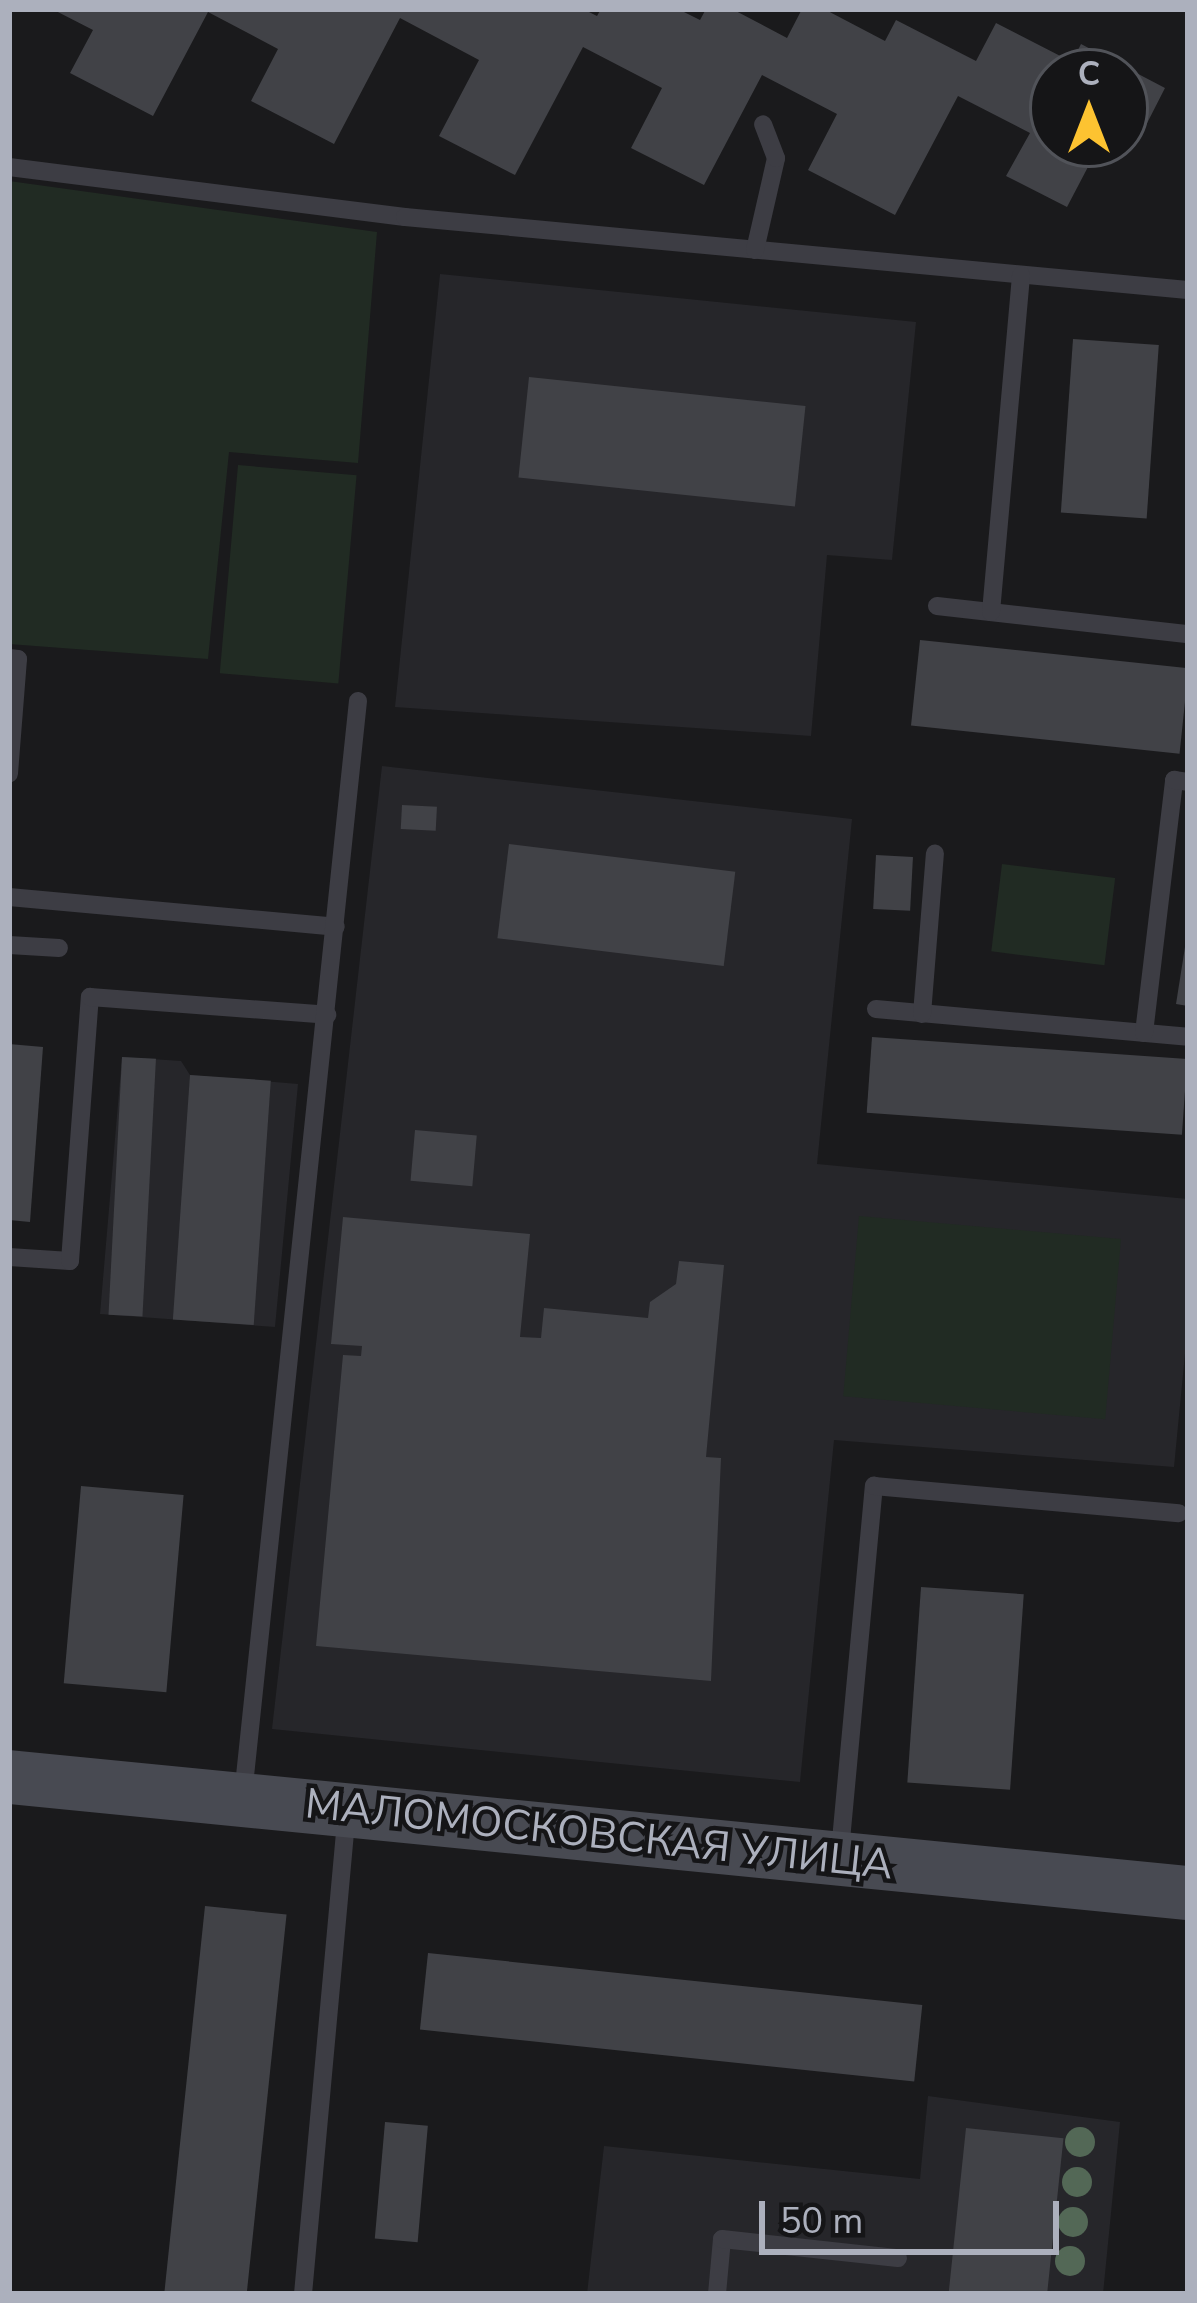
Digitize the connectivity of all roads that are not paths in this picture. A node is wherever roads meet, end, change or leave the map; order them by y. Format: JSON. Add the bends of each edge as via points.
{"nodes":[{"id":1,"x":764,"y":124,"type":"dead end"},
{"id":2,"x":9,"y":167,"type":"edge"},
{"id":3,"x":755,"y":250,"type":"junction"},
{"id":4,"x":1021,"y":275,"type":"junction"},
{"id":5,"x":1188,"y":290,"type":"edge"},
{"id":6,"x":937,"y":606,"type":"dead end"},
{"id":7,"x":991,"y":612,"type":"junction"},
{"id":8,"x":1188,"y":634,"type":"edge"},
{"id":9,"x":9,"y":658,"type":"edge"},
{"id":10,"x":358,"y":701,"type":"dead end"},
{"id":11,"x":9,"y":773,"type":"edge"},
{"id":12,"x":1188,"y":782,"type":"edge"},
{"id":13,"x":935,"y":854,"type":"dead end"},
{"id":14,"x":9,"y":897,"type":"edge"},
{"id":15,"x":336,"y":928,"type":"junction"},
{"id":16,"x":9,"y":945,"type":"edge"},
{"id":17,"x":59,"y":948,"type":"dead end"},
{"id":18,"x":876,"y":1010,"type":"dead end"},
{"id":19,"x":922,"y":1014,"type":"junction"},
{"id":20,"x":327,"y":1016,"type":"junction"},
{"id":21,"x":1144,"y":1034,"type":"junction"},
{"id":22,"x":1188,"y":1037,"type":"edge"},
{"id":23,"x":9,"y":1256,"type":"edge"},
{"id":24,"x":1179,"y":1513,"type":"dead end"},
{"id":25,"x":9,"y":1777,"type":"edge"},
{"id":26,"x":243,"y":1800,"type":"junction"},
{"id":27,"x":347,"y":1810,"type":"junction"},
{"id":28,"x":839,"y":1858,"type":"junction"},
{"id":29,"x":1188,"y":1893,"type":"edge"},
{"id":30,"x":898,"y":2258,"type":"dead end"},
{"id":31,"x":304,"y":2294,"type":"edge"},
{"id":32,"x":717,"y":2294,"type":"edge"}],
"edges":[{"from":1,"to":3,"type":"lane","via":[[776,158]]},
{"from":2,"to":3,"type":"lane"},
{"from":3,"to":4,"type":"lane"},
{"from":4,"to":5,"type":"lane"},
{"from":4,"to":7,"type":"lane"},
{"from":6,"to":7,"type":"lane"},
{"from":7,"to":8,"type":"lane"},
{"from":9,"to":11,"type":"lane","via":[[18,659]]},
{"from":10,"to":15,"type":"lane"},
{"from":12,"to":21,"type":"lane","via":[[1174,780]]},
{"from":13,"to":19,"type":"lane"},
{"from":14,"to":15,"type":"lane"},
{"from":15,"to":20,"type":"lane"},
{"from":16,"to":17,"type":"lane"},
{"from":18,"to":19,"type":"lane"},
{"from":19,"to":21,"type":"lane"},
{"from":20,"to":23,"type":"lane","via":[[90,998],[70,1261]]},
{"from":20,"to":26,"type":"lane"},
{"from":21,"to":22,"type":"lane"},
{"from":24,"to":28,"type":"lane","via":[[874,1486]]},
{"from":25,"to":26,"type":"street","name":"МАЛОМОСКОВСКАЯ УЛИЦА"},
{"from":26,"to":27,"type":"street","name":"МАЛОМОСКОВСКАЯ УЛИЦА"},
{"from":27,"to":28,"type":"street","name":"МАЛОМОСКОВСКАЯ УЛИЦА"},
{"from":27,"to":31,"type":"lane"},
{"from":28,"to":29,"type":"street","name":"МАЛОМОСКОВСКАЯ УЛИЦА"},
{"from":30,"to":32,"type":"lane","via":[[722,2239]]}]}
